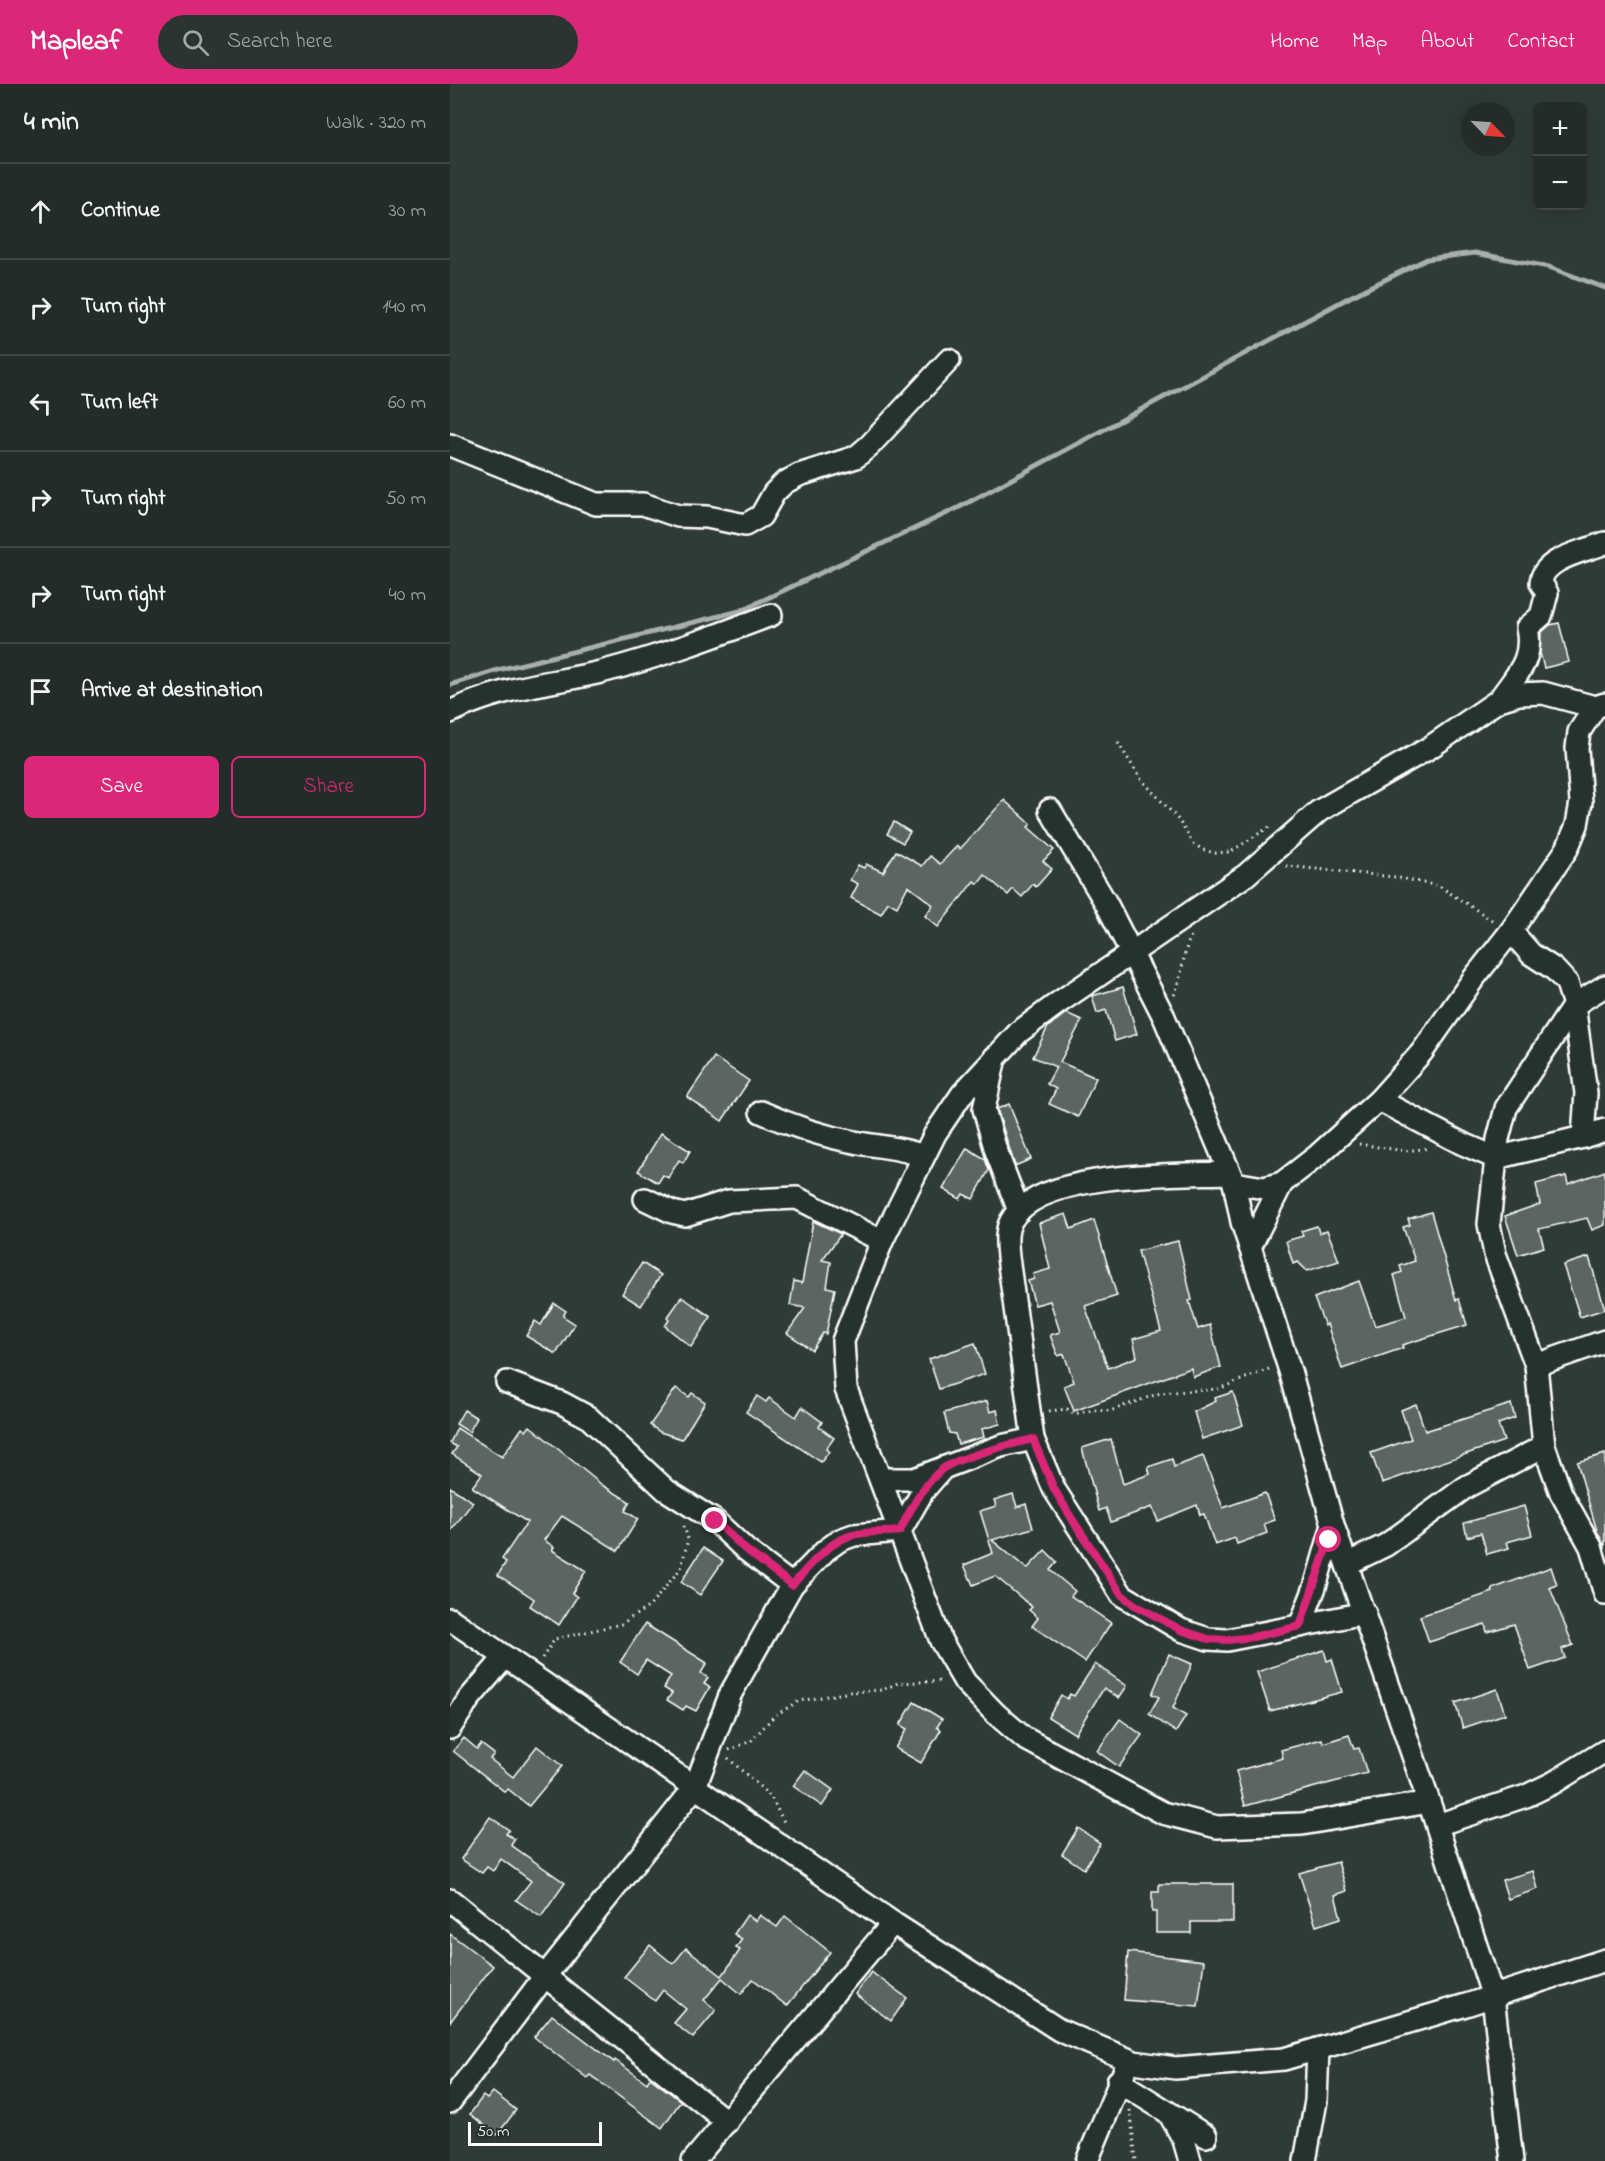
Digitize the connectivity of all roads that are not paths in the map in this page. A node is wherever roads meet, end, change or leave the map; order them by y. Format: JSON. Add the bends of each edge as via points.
{"nodes":[{"id":1,"x":949,"y":360,"type":"dead end"},
{"id":2,"x":450,"y":445,"type":"edge"},
{"id":3,"x":1605,"y":543,"type":"edge"},
{"id":4,"x":771,"y":615,"type":"dead end"},
{"id":5,"x":1499,"y":700,"type":"junction"},
{"id":6,"x":1600,"y":706,"type":"edge"},
{"id":7,"x":450,"y":712,"type":"edge"},
{"id":8,"x":1050,"y":810,"type":"dead end"},
{"id":9,"x":1511,"y":931,"type":"junction"},
{"id":10,"x":1131,"y":955,"type":"junction"},
{"id":11,"x":1605,"y":986,"type":"edge"},
{"id":12,"x":1574,"y":1005,"type":"junction"},
{"id":13,"x":996,"y":1054,"type":"junction"},
{"id":14,"x":1379,"y":1100,"type":"junction"},
{"id":15,"x":761,"y":1112,"type":"dead end"},
{"id":16,"x":1605,"y":1130,"type":"edge"},
{"id":17,"x":1583,"y":1137,"type":"junction"},
{"id":18,"x":923,"y":1156,"type":"junction"},
{"id":19,"x":1496,"y":1158,"type":"junction"},
{"id":20,"x":1232,"y":1178,"type":"junction"},
{"id":21,"x":1282,"y":1183,"type":"junction"},
{"id":22,"x":645,"y":1199,"type":"dead end"},
{"id":23,"x":1019,"y":1211,"type":"junction"},
{"id":24,"x":882,"y":1241,"type":"junction"},
{"id":25,"x":1250,"y":1248,"type":"junction"},
{"id":26,"x":1605,"y":1341,"type":"edge"},
{"id":27,"x":1536,"y":1365,"type":"junction"},
{"id":28,"x":507,"y":1382,"type":"dead end"},
{"id":29,"x":1033,"y":1439,"type":"junction"},
{"id":30,"x":1544,"y":1446,"type":"junction"},
{"id":31,"x":943,"y":1468,"type":"junction"},
{"id":32,"x":882,"y":1479,"type":"junction"},
{"id":33,"x":1333,"y":1525,"type":"junction"},
{"id":34,"x":900,"y":1531,"type":"junction"},
{"id":35,"x":1598,"y":1544,"type":"edge"},
{"id":36,"x":1347,"y":1564,"type":"junction"},
{"id":37,"x":792,"y":1585,"type":"junction"},
{"id":38,"x":1605,"y":1594,"type":"edge"},
{"id":39,"x":1365,"y":1613,"type":"junction"},
{"id":40,"x":450,"y":1619,"type":"edge"},
{"id":41,"x":1300,"y":1626,"type":"junction"},
{"id":42,"x":505,"y":1657,"type":"junction"},
{"id":43,"x":450,"y":1728,"type":"edge"},
{"id":44,"x":1605,"y":1751,"type":"edge"},
{"id":45,"x":695,"y":1787,"type":"junction"},
{"id":46,"x":1429,"y":1802,"type":"junction"},
{"id":47,"x":1437,"y":1826,"type":"junction"},
{"id":48,"x":450,"y":1900,"type":"edge"},
{"id":49,"x":893,"y":1923,"type":"junction"},
{"id":50,"x":1605,"y":1960,"type":"edge"},
{"id":51,"x":545,"y":1976,"type":"junction"},
{"id":52,"x":1493,"y":1997,"type":"junction"},
{"id":53,"x":1318,"y":2049,"type":"junction"},
{"id":54,"x":1129,"y":2060,"type":"junction"},
{"id":55,"x":1124,"y":2085,"type":"junction"},
{"id":56,"x":450,"y":2102,"type":"edge"},
{"id":57,"x":1168,"y":2112,"type":"junction"},
{"id":58,"x":728,"y":2122,"type":"junction"},
{"id":59,"x":1206,"y":2136,"type":"dead end"},
{"id":60,"x":693,"y":2161,"type":"edge"},
{"id":61,"x":1087,"y":2161,"type":"edge"},
{"id":62,"x":1190,"y":2161,"type":"edge"},
{"id":63,"x":1305,"y":2161,"type":"edge"},
{"id":64,"x":1512,"y":2161,"type":"edge"}],
"edges":[{"from":1,"to":2,"type":"street","via":[[856,457],[784,483],[761,516],[745,525],[678,516],[643,504],[604,506],[588,502]]},
{"from":3,"to":5,"type":"street","via":[[1546,569],[1541,583],[1548,593],[1541,616],[1527,628],[1531,646]]},
{"from":4,"to":7,"type":"street","via":[[646,660],[496,692]]},
{"from":5,"to":6,"type":"street","via":[[1543,693]]},
{"from":5,"to":10,"type":"street","via":[[1429,748],[1320,811],[1268,858]]},
{"from":6,"to":9,"type":"street","via":[[1579,732],[1581,802],[1577,825],[1567,849]]},
{"from":8,"to":10,"type":"street","via":[[1106,903]]},
{"from":9,"to":12,"type":"street","via":[[1531,954],[1567,983]]},
{"from":9,"to":14,"type":"street","via":[[1422,1052]]},
{"from":10,"to":13,"type":"street","via":[[1058,1003]]},
{"from":10,"to":20,"type":"street","via":[[1164,1017]]},
{"from":11,"to":12,"type":"street"},
{"from":12,"to":17,"type":"street","via":[[1586,1093]]},
{"from":12,"to":19,"type":"street","via":[[1506,1108]]},
{"from":13,"to":18,"type":"street","via":[[962,1094]]},
{"from":13,"to":23,"type":"street","via":[[984,1109]]},
{"from":14,"to":19,"type":"street"},
{"from":14,"to":21,"type":"street"},
{"from":15,"to":18,"type":"street","via":[[824,1136]]},
{"from":16,"to":17,"type":"street"},
{"from":17,"to":19,"type":"street"},
{"from":18,"to":24,"type":"street"},
{"from":19,"to":27,"type":"street","via":[[1490,1199],[1491,1239]]},
{"from":20,"to":21,"type":"street","via":[[1263,1188]]},
{"from":20,"to":23,"type":"street","via":[[1142,1175],[1100,1179],[1035,1199]]},
{"from":20,"to":25,"type":"street"},
{"from":21,"to":25,"type":"street"},
{"from":22,"to":24,"type":"street","via":[[685,1215],[735,1200],[797,1198]]},
{"from":23,"to":29,"type":"street","via":[[1009,1226],[1008,1257]]},
{"from":24,"to":32,"type":"street","via":[[843,1341],[846,1389]]},
{"from":25,"to":33,"type":"street","via":[[1287,1361]]},
{"from":26,"to":27,"type":"street"},
{"from":27,"to":30,"type":"street"},
{"from":28,"to":37,"type":"street","via":[[588,1417],[684,1503],[715,1521]]},
{"from":29,"to":31,"type":"street","via":[[1001,1446]]},
{"from":29,"to":41,"type":"street","via":[[1054,1489],[1074,1522],[1122,1595],[1135,1605],[1181,1630],[1208,1639],[1245,1638]]},
{"from":30,"to":35,"type":"street","via":[[1560,1493]]},
{"from":30,"to":36,"type":"street","via":[[1449,1497],[1386,1545]]},
{"from":31,"to":32,"type":"street","via":[[914,1479]]},
{"from":31,"to":34,"type":"street","via":[[923,1491]]},
{"from":32,"to":34,"type":"street"},
{"from":33,"to":36,"type":"street"},
{"from":33,"to":41,"type":"street"},
{"from":34,"to":37,"type":"street","via":[[854,1534],[840,1540]]},
{"from":34,"to":46,"type":"street","via":[[942,1641],[965,1682],[1024,1738],[1119,1791],[1189,1822],[1217,1827],[1302,1824]]},
{"from":35,"to":38,"type":"street"},
{"from":36,"to":39,"type":"street"},
{"from":37,"to":45,"type":"street","via":[[731,1693]]},
{"from":39,"to":41,"type":"street"},
{"from":39,"to":46,"type":"street"},
{"from":40,"to":42,"type":"street"},
{"from":42,"to":43,"type":"street"},
{"from":42,"to":45,"type":"street"},
{"from":44,"to":47,"type":"street","via":[[1553,1784]]},
{"from":45,"to":49,"type":"street"},
{"from":45,"to":51,"type":"street"},
{"from":46,"to":47,"type":"street"},
{"from":47,"to":52,"type":"street"},
{"from":48,"to":51,"type":"street"},
{"from":49,"to":54,"type":"street","via":[[1059,2030]]},
{"from":49,"to":58,"type":"street"},
{"from":50,"to":52,"type":"street"},
{"from":51,"to":56,"type":"street"},
{"from":51,"to":58,"type":"street"},
{"from":52,"to":53,"type":"street"},
{"from":52,"to":64,"type":"street"},
{"from":53,"to":54,"type":"street","via":[[1284,2059],[1175,2068]]},
{"from":53,"to":63,"type":"street","via":[[1316,2101]]},
{"from":54,"to":55,"type":"street"},
{"from":55,"to":57,"type":"street"},
{"from":55,"to":61,"type":"street"},
{"from":57,"to":59,"type":"street"},
{"from":57,"to":62,"type":"street","via":[[1184,2140]]},
{"from":58,"to":60,"type":"street"}]}
